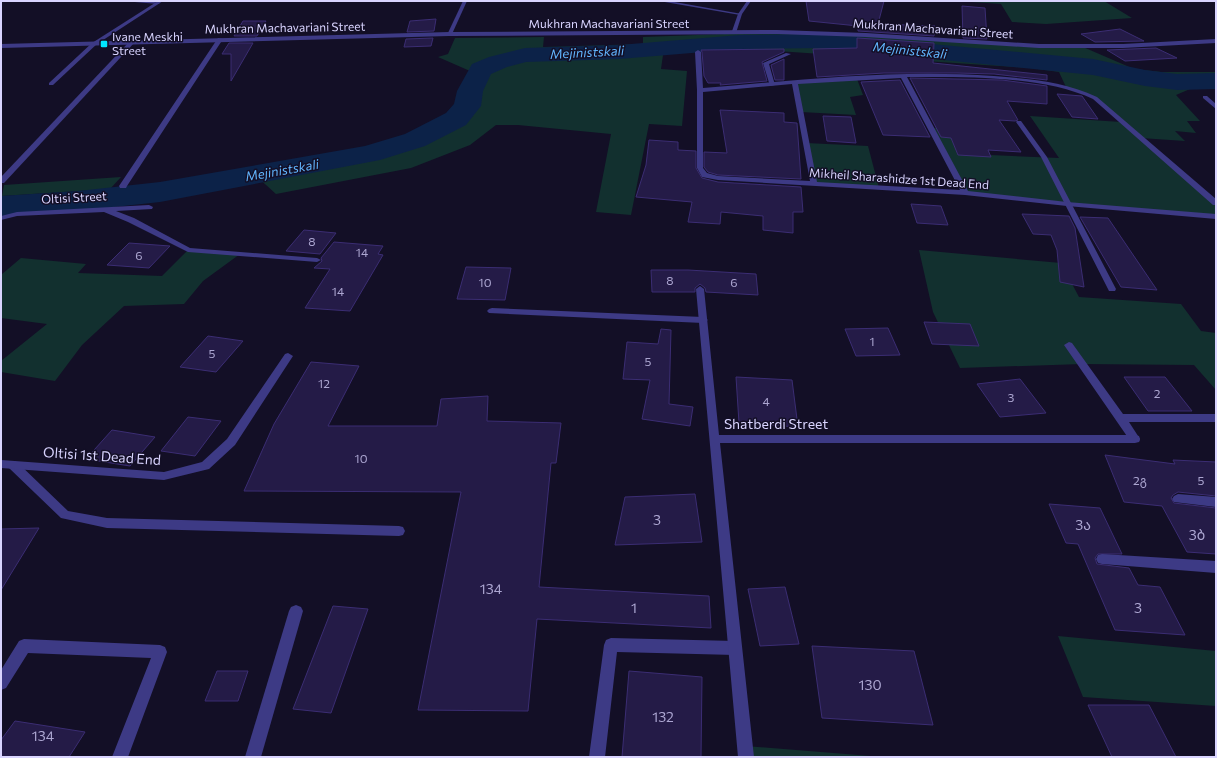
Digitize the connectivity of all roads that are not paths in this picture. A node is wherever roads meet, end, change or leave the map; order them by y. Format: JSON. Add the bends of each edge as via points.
{"nodes":[{"id":1,"x":126,"y":1,"type":"edge"},
{"id":2,"x":465,"y":1,"type":"edge"},
{"id":3,"x":661,"y":1,"type":"edge"},
{"id":4,"x":749,"y":1,"type":"edge"},
{"id":5,"x":159,"y":2,"type":"edge"},
{"id":6,"x":740,"y":14,"type":"junction"},
{"id":7,"x":733,"y":33,"type":"junction"},
{"id":8,"x":448,"y":34,"type":"junction"},
{"id":9,"x":220,"y":39,"type":"junction"},
{"id":10,"x":1216,"y":41,"type":"edge"},
{"id":11,"x":95,"y":43,"type":"junction"},
{"id":12,"x":131,"y":43,"type":"junction"},
{"id":13,"x":1,"y":46,"type":"edge"},
{"id":14,"x":698,"y":52,"type":"dead end"},
{"id":15,"x":788,"y":54,"type":"dead end"},
{"id":16,"x":903,"y":75,"type":"junction"},
{"id":17,"x":795,"y":83,"type":"junction"},
{"id":18,"x":50,"y":84,"type":"dead end"},
{"id":19,"x":772,"y":84,"type":"junction"},
{"id":20,"x":700,"y":90,"type":"junction"},
{"id":21,"x":1205,"y":98,"type":"dead end"},
{"id":22,"x":1216,"y":107,"type":"edge"},
{"id":23,"x":1019,"y":122,"type":"dead end"},
{"id":24,"x":1,"y":181,"type":"edge"},
{"id":25,"x":814,"y":184,"type":"junction"},
{"id":26,"x":123,"y":186,"type":"dead end"},
{"id":27,"x":965,"y":193,"type":"junction"},
{"id":28,"x":1216,"y":203,"type":"edge"},
{"id":29,"x":1067,"y":204,"type":"junction"},
{"id":30,"x":149,"y":207,"type":"dead end"},
{"id":31,"x":104,"y":208,"type":"junction"},
{"id":32,"x":1216,"y":216,"type":"edge"},
{"id":33,"x":1,"y":218,"type":"edge"},
{"id":34,"x":317,"y":260,"type":"dead end"},
{"id":35,"x":700,"y":289,"type":"dead end"},
{"id":36,"x":1112,"y":289,"type":"dead end"},
{"id":37,"x":492,"y":311,"type":"dead end"},
{"id":38,"x":702,"y":320,"type":"junction"},
{"id":39,"x":1069,"y":346,"type":"dead end"},
{"id":40,"x":288,"y":356,"type":"dead end"},
{"id":41,"x":1120,"y":418,"type":"junction"},
{"id":42,"x":1216,"y":418,"type":"edge"},
{"id":43,"x":714,"y":439,"type":"junction"},
{"id":44,"x":7,"y":464,"type":"edge"},
{"id":45,"x":1178,"y":499,"type":"dead end"},
{"id":46,"x":1216,"y":502,"type":"edge"},
{"id":47,"x":399,"y":531,"type":"dead end"},
{"id":48,"x":1102,"y":559,"type":"dead end"},
{"id":49,"x":1216,"y":567,"type":"edge"},
{"id":50,"x":296,"y":611,"type":"dead end"},
{"id":51,"x":735,"y":648,"type":"junction"},
{"id":52,"x":1,"y":683,"type":"edge"},
{"id":53,"x":120,"y":757,"type":"edge"},
{"id":54,"x":253,"y":757,"type":"edge"},
{"id":55,"x":597,"y":757,"type":"edge"},
{"id":56,"x":746,"y":757,"type":"edge"}],
"edges":[{"from":1,"to":5,"type":"street"},
{"from":2,"to":8,"type":"street"},
{"from":3,"to":6,"type":"street"},
{"from":4,"to":6,"type":"street"},
{"from":5,"to":11,"type":"street"},
{"from":6,"to":7,"type":"street"},
{"from":7,"to":8,"type":"street","name":"Mukhran Machavariani Street"},
{"from":7,"to":10,"type":"street","name":"Mukhran Machavariani Street","via":[[830,33],[1039,46],[1117,46]]},
{"from":8,"to":9,"type":"street","name":"Mukhran Machavariani Street"},
{"from":9,"to":12,"type":"street","name":"Mukhran Machavariani Street"},
{"from":9,"to":26,"type":"street"},
{"from":11,"to":12,"type":"street","name":"Mukhran Machavariani Street"},
{"from":11,"to":13,"type":"street","name":"Mukhran Machavariani Street"},
{"from":11,"to":18,"type":"street"},
{"from":12,"to":24,"type":"street"},
{"from":14,"to":20,"type":"street","name":"Mikheil Sharashidze 1st Dead End"},
{"from":15,"to":19,"type":"street","via":[[766,63]]},
{"from":16,"to":17,"type":"street"},
{"from":16,"to":27,"type":"street"},
{"from":16,"to":28,"type":"street","via":[[968,75],[1079,90],[1095,98]]},
{"from":17,"to":19,"type":"street"},
{"from":17,"to":25,"type":"street"},
{"from":19,"to":20,"type":"street"},
{"from":20,"to":25,"type":"street","name":"Mikheil Sharashidze 1st Dead End","via":[[700,168],[705,175]]},
{"from":21,"to":22,"type":"street"},
{"from":23,"to":29,"type":"street","via":[[1044,157]]},
{"from":25,"to":27,"type":"street","name":"Mikheil Sharashidze 1st Dead End"},
{"from":27,"to":29,"type":"street","name":"Mikheil Sharashidze 1st Dead End"},
{"from":29,"to":32,"type":"street","name":"Mikheil Sharashidze 1st Dead End"},
{"from":29,"to":36,"type":"street"},
{"from":30,"to":31,"type":"street","name":"Oltisi Street"},
{"from":31,"to":33,"type":"street","name":"Oltisi Street","via":[[17,214]]},
{"from":31,"to":34,"type":"street","via":[[188,250]]},
{"from":35,"to":38,"type":"street"},
{"from":37,"to":38,"type":"street"},
{"from":38,"to":43,"type":"street"},
{"from":39,"to":41,"type":"street"},
{"from":40,"to":44,"type":"street","name":"Oltisi 1st Dead End","via":[[231,442],[205,466],[164,476]]},
{"from":41,"to":42,"type":"street"},
{"from":41,"to":43,"type":"street","name":"Shatberdi Street","via":[[1135,439]]},
{"from":43,"to":51,"type":"street","name":"Shatberdi Street"},
{"from":44,"to":47,"type":"street","via":[[65,515],[107,523]]},
{"from":45,"to":46,"type":"street"},
{"from":48,"to":49,"type":"street"},
{"from":50,"to":54,"type":"street"},
{"from":51,"to":55,"type":"street","via":[[611,645]]},
{"from":51,"to":56,"type":"street","name":"Shatberdi Street"},
{"from":52,"to":53,"type":"street","via":[[24,646],[160,652]]}]}
